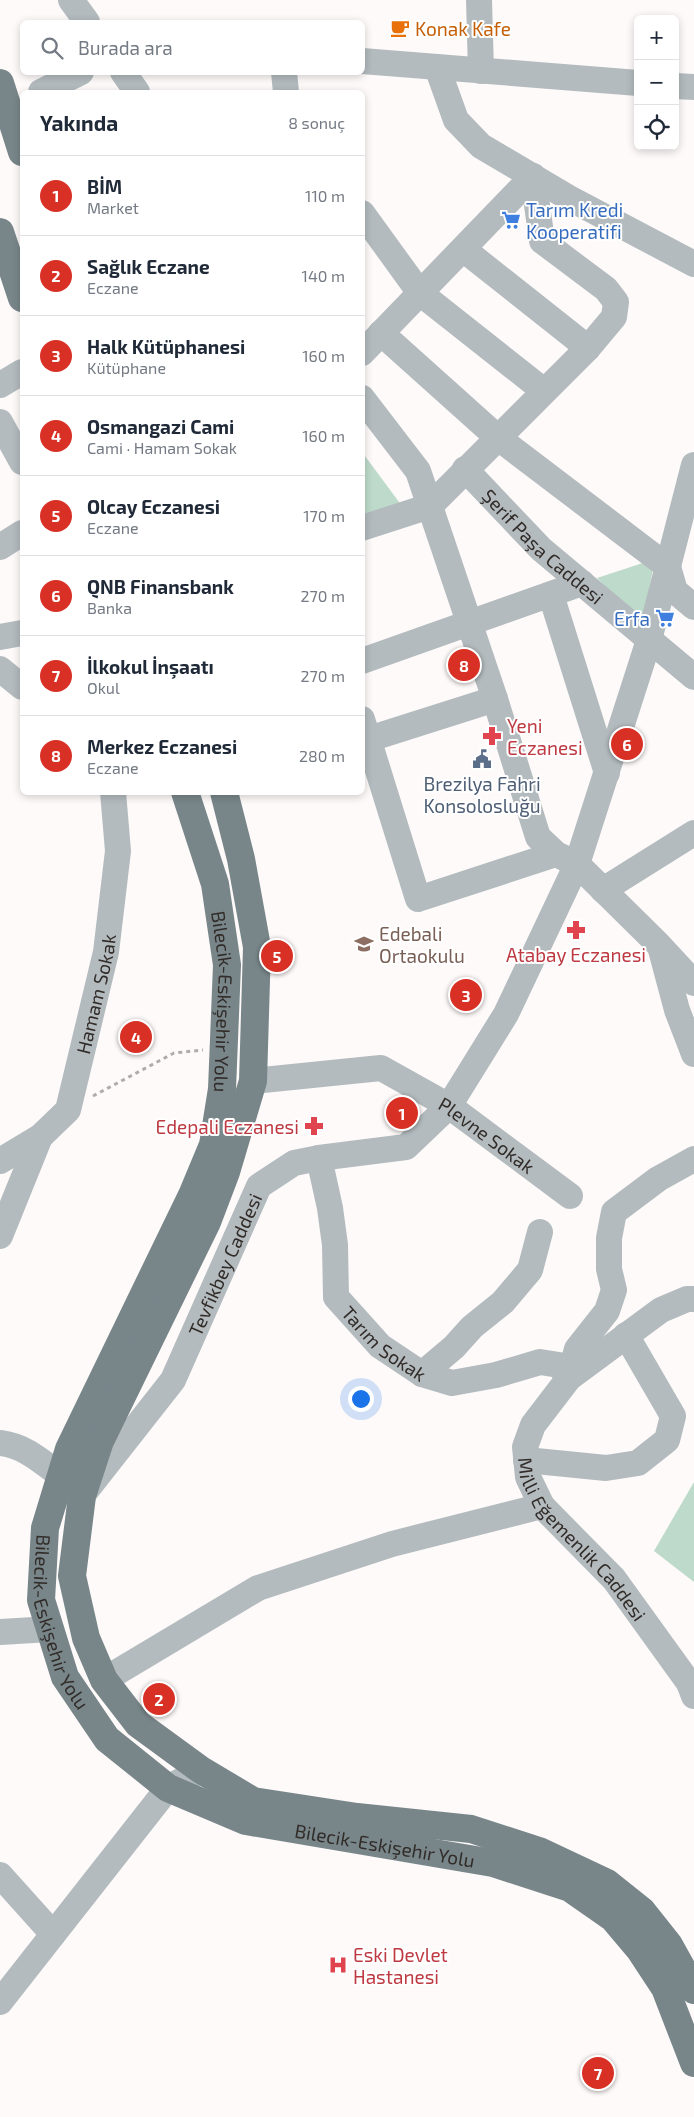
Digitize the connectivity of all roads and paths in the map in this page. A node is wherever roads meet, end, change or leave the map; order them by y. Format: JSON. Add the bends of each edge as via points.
{"nodes":[{"id":1,"x":71,"y":0,"type":"edge"},
{"id":2,"x":479,"y":0,"type":"edge"},
{"id":3,"x":86,"y":20,"type":"edge"},
{"id":4,"x":365,"y":62,"type":"edge"},
{"id":5,"x":437,"y":67,"type":"junction"},
{"id":6,"x":481,"y":70,"type":"junction"},
{"id":7,"x":75,"y":75,"type":"edge"},
{"id":8,"x":125,"y":75,"type":"edge"},
{"id":9,"x":284,"y":75,"type":"edge"},
{"id":10,"x":0,"y":83,"type":"edge"},
{"id":11,"x":634,"y":83,"type":"edge"},
{"id":12,"x":679,"y":86,"type":"edge"},
{"id":13,"x":694,"y":87,"type":"edge"},
{"id":14,"x":45,"y":90,"type":"edge"},
{"id":15,"x":136,"y":90,"type":"edge"},
{"id":16,"x":286,"y":90,"type":"edge"},
{"id":17,"x":16,"y":105,"type":"edge"},
{"id":18,"x":20,"y":136,"type":"edge"},
{"id":19,"x":533,"y":176,"type":"junction"},
{"id":20,"x":365,"y":217,"type":"edge"},
{"id":21,"x":2,"y":247,"type":"edge"},
{"id":22,"x":463,"y":249,"type":"junction"},
{"id":23,"x":694,"y":264,"type":"edge"},
{"id":24,"x":20,"y":293,"type":"edge"},
{"id":25,"x":420,"y":293,"type":"junction"},
{"id":26,"x":381,"y":333,"type":"junction"},
{"id":27,"x":588,"y":348,"type":"junction"},
{"id":28,"x":365,"y":349,"type":"edge"},
{"id":29,"x":20,"y":373,"type":"edge"},
{"id":30,"x":0,"y":385,"type":"edge"},
{"id":31,"x":544,"y":391,"type":"junction"},
{"id":32,"x":365,"y":402,"type":"edge"},
{"id":33,"x":0,"y":422,"type":"edge"},
{"id":34,"x":497,"y":437,"type":"junction"},
{"id":35,"x":20,"y":458,"type":"edge"},
{"id":36,"x":694,"y":465,"type":"edge"},
{"id":37,"x":465,"y":470,"type":"junction"},
{"id":38,"x":430,"y":506,"type":"junction"},
{"id":39,"x":365,"y":527,"type":"edge"},
{"id":40,"x":20,"y":534,"type":"edge"},
{"id":41,"x":0,"y":546,"type":"edge"},
{"id":42,"x":668,"y":567,"type":"junction"},
{"id":43,"x":582,"y":584,"type":"junction"},
{"id":44,"x":551,"y":595,"type":"junction"},
{"id":45,"x":694,"y":607,"type":"edge"},
{"id":46,"x":470,"y":624,"type":"junction"},
{"id":47,"x":20,"y":632,"type":"edge"},
{"id":48,"x":0,"y":637,"type":"edge"},
{"id":49,"x":649,"y":640,"type":"junction"},
{"id":50,"x":365,"y":660,"type":"edge"},
{"id":51,"x":0,"y":669,"type":"edge"},
{"id":52,"x":694,"y":677,"type":"edge"},
{"id":53,"x":20,"y":686,"type":"edge"},
{"id":54,"x":495,"y":699,"type":"junction"},
{"id":55,"x":366,"y":729,"type":"edge"},
{"id":56,"x":607,"y":773,"type":"junction"},
{"id":57,"x":113,"y":795,"type":"edge"},
{"id":58,"x":186,"y":795,"type":"edge"},
{"id":59,"x":225,"y":795,"type":"edge"},
{"id":60,"x":694,"y":833,"type":"edge"},
{"id":61,"x":566,"y":859,"type":"junction"},
{"id":62,"x":603,"y":890,"type":"junction"},
{"id":63,"x":659,"y":945,"type":"junction"},
{"id":64,"x":694,"y":983,"type":"edge"},
{"id":65,"x":224,"y":1049,"type":"junction"},
{"id":66,"x":694,"y":1054,"type":"edge"},
{"id":67,"x":253,"y":1081,"type":"junction"},
{"id":68,"x":449,"y":1106,"type":"junction"},
{"id":69,"x":68,"y":1110,"type":"junction"},
{"id":70,"x":40,"y":1136,"type":"junction"},
{"id":71,"x":319,"y":1158,"type":"junction"},
{"id":72,"x":694,"y":1159,"type":"edge"},
{"id":73,"x":0,"y":1160,"type":"edge"},
{"id":74,"x":570,"y":1196,"type":"dead end"},
{"id":75,"x":540,"y":1232,"type":"dead end"},
{"id":76,"x":0,"y":1236,"type":"edge"},
{"id":77,"x":694,"y":1299,"type":"edge"},
{"id":78,"x":626,"y":1335,"type":"junction"},
{"id":79,"x":422,"y":1374,"type":"junction"},
{"id":80,"x":568,"y":1378,"type":"junction"},
{"id":81,"x":0,"y":1443,"type":"edge"},
{"id":82,"x":526,"y":1460,"type":"junction"},
{"id":83,"x":61,"y":1476,"type":"junction"},
{"id":84,"x":82,"y":1496,"type":"junction"},
{"id":85,"x":542,"y":1506,"type":"junction"},
{"id":86,"x":50,"y":1629,"type":"junction"},
{"id":87,"x":0,"y":1632,"type":"edge"},
{"id":88,"x":104,"y":1680,"type":"junction"},
{"id":89,"x":694,"y":1696,"type":"edge"},
{"id":90,"x":201,"y":1770,"type":"junction"},
{"id":91,"x":168,"y":1788,"type":"junction"},
{"id":92,"x":0,"y":1875,"type":"edge"},
{"id":93,"x":53,"y":1934,"type":"junction"},
{"id":94,"x":694,"y":1990,"type":"edge"},
{"id":95,"x":0,"y":2002,"type":"edge"},
{"id":96,"x":694,"y":2063,"type":"edge"}],
"edges":[{"from":1,"to":3,"type":"street"},
{"from":2,"to":6,"type":"street"},
{"from":4,"to":5,"type":"street"},
{"from":5,"to":6,"type":"street"},
{"from":5,"to":19,"type":"street","via":[[456,120],[482,146]]},
{"from":6,"to":11,"type":"street"},
{"from":7,"to":14,"type":"street"},
{"from":8,"to":15,"type":"street"},
{"from":9,"to":16,"type":"street"},
{"from":10,"to":17,"type":"main road"},
{"from":12,"to":13,"type":"street"},
{"from":17,"to":18,"type":"main road"},
{"from":19,"to":22,"type":"street"},
{"from":19,"to":23,"type":"street"},
{"from":19,"to":27,"type":"street","via":[[542,241],[606,289],[616,302],[614,317]]},
{"from":20,"to":25,"type":"street"},
{"from":21,"to":24,"type":"main road"},
{"from":22,"to":25,"type":"street"},
{"from":22,"to":27,"type":"street"},
{"from":25,"to":26,"type":"street"},
{"from":25,"to":31,"type":"street"},
{"from":26,"to":28,"type":"street"},
{"from":26,"to":34,"type":"street"},
{"from":27,"to":31,"type":"street"},
{"from":29,"to":30,"type":"street"},
{"from":31,"to":34,"type":"street"},
{"from":32,"to":38,"type":"street","via":[[418,471]]},
{"from":33,"to":35,"type":"street"},
{"from":34,"to":37,"type":"street"},
{"from":34,"to":42,"type":"street"},
{"from":36,"to":42,"type":"street","name":"Tevfikbey Caddesi"},
{"from":37,"to":38,"type":"street"},
{"from":37,"to":43,"type":"street","name":"Şerif Paşa Caddesi","via":[[541,549]]},
{"from":38,"to":39,"type":"street"},
{"from":38,"to":46,"type":"street"},
{"from":40,"to":41,"type":"street"},
{"from":42,"to":45,"type":"street","via":[[675,591]]},
{"from":42,"to":49,"type":"street","name":"Tevfikbey Caddesi"},
{"from":43,"to":44,"type":"street"},
{"from":43,"to":49,"type":"street","name":"Şerif Paşa Caddesi"},
{"from":44,"to":46,"type":"street"},
{"from":44,"to":56,"type":"street"},
{"from":46,"to":50,"type":"street"},
{"from":46,"to":54,"type":"street"},
{"from":47,"to":48,"type":"street"},
{"from":49,"to":52,"type":"street","name":"Şerif Paşa Caddesi"},
{"from":49,"to":56,"type":"street","name":"Tevfikbey Caddesi"},
{"from":51,"to":53,"type":"street"},
{"from":54,"to":55,"type":"street"},
{"from":54,"to":61,"type":"street","via":[[538,836]]},
{"from":55,"to":61,"type":"street","via":[[418,898]]},
{"from":56,"to":61,"type":"street","name":"Tevfikbey Caddesi"},
{"from":57,"to":69,"type":"street","name":"Hamam Sokak","via":[[118,851],[106,952]]},
{"from":58,"to":65,"type":"main road","name":"Bilecik-Eskişehir Yolu","via":[[214,884],[227,965]]},
{"from":59,"to":67,"type":"main road","name":"Bilecik-Eskişehir Yolu","via":[[241,859],[257,947]]},
{"from":60,"to":62,"type":"street"},
{"from":61,"to":62,"type":"street"},
{"from":61,"to":68,"type":"street","name":"Tevfikbey Caddesi","via":[[506,1014]]},
{"from":62,"to":63,"type":"street"},
{"from":63,"to":64,"type":"street"},
{"from":63,"to":66,"type":"street","via":[[677,1010]]},
{"from":65,"to":69,"type":"path","via":[[174,1053]]},
{"from":65,"to":83,"type":"main road","name":"Bilecik-Eskişehir Yolu","via":[[222,1089],[213,1145],[69,1449]]},
{"from":67,"to":68,"type":"street","name":"Plevne Sokak","via":[[381,1068]]},
{"from":67,"to":84,"type":"main road","name":"Bilecik-Eskişehir Yolu","via":[[226,1172],[207,1222],[100,1441]]},
{"from":68,"to":71,"type":"street","name":"Tevfikbey Caddesi","via":[[406,1148]]},
{"from":68,"to":74,"type":"street","name":"Plevne Sokak"},
{"from":69,"to":70,"type":"street"},
{"from":70,"to":73,"type":"street"},
{"from":70,"to":76,"type":"street"},
{"from":71,"to":79,"type":"street","name":"Tarım Sokak","via":[[335,1245],[336,1297],[380,1346]]},
{"from":71,"to":84,"type":"street","name":"Tevfikbey Caddesi","via":[[294,1163],[259,1186],[173,1380]]},
{"from":72,"to":80,"type":"street","via":[[658,1179],[614,1212],[609,1238],[609,1268],[614,1290],[607,1311],[577,1350]]},
{"from":75,"to":79,"type":"street","via":[[530,1270],[503,1302]]},
{"from":77,"to":78,"type":"street","via":[[661,1310]]},
{"from":78,"to":80,"type":"street"},
{"from":78,"to":82,"type":"street","via":[[673,1416],[667,1440],[638,1464],[606,1468]]},
{"from":79,"to":80,"type":"street","name":"Tarım Sokak","via":[[452,1383],[496,1376],[540,1362],[558,1365]]},
{"from":80,"to":82,"type":"street","name":"Milli Eğemenlik Caddesi","via":[[533,1425],[525,1447]]},
{"from":81,"to":83,"type":"street","via":[[29,1451]]},
{"from":82,"to":85,"type":"street","name":"Milli Eğemenlik Caddesi","via":[[528,1477]]},
{"from":83,"to":86,"type":"main road","name":"Bilecik-Eskişehir Yolu","via":[[45,1528],[41,1600]]},
{"from":84,"to":88,"type":"main road","name":"Bilecik-Eskişehir Yolu","via":[[72,1576],[86,1638]]},
{"from":85,"to":88,"type":"street","via":[[392,1544],[258,1588]]},
{"from":85,"to":89,"type":"street","name":"Milli Eğemenlik Caddesi","via":[[614,1580],[689,1683]]},
{"from":86,"to":87,"type":"street"},
{"from":86,"to":88,"type":"main road"},
{"from":86,"to":91,"type":"main road","name":"Bilecik-Eskişehir Yolu","via":[[65,1677],[107,1739]]},
{"from":88,"to":90,"type":"main road","name":"Bilecik-Eskişehir Yolu","via":[[138,1724]]},
{"from":90,"to":91,"type":"street"},
{"from":90,"to":94,"type":"main road","name":"Bilecik-Eskişehir Yolu","via":[[253,1801],[357,1817],[471,1829],[539,1851],[607,1883],[642,1911],[669,1945]]},
{"from":91,"to":93,"type":"street"},
{"from":91,"to":96,"type":"main road","name":"Bilecik-Eskişehir Yolu","via":[[246,1821],[493,1863],[570,1888],[613,1918],[640,1950],[665,1988]]},
{"from":92,"to":93,"type":"street"},
{"from":93,"to":95,"type":"street"}]}
